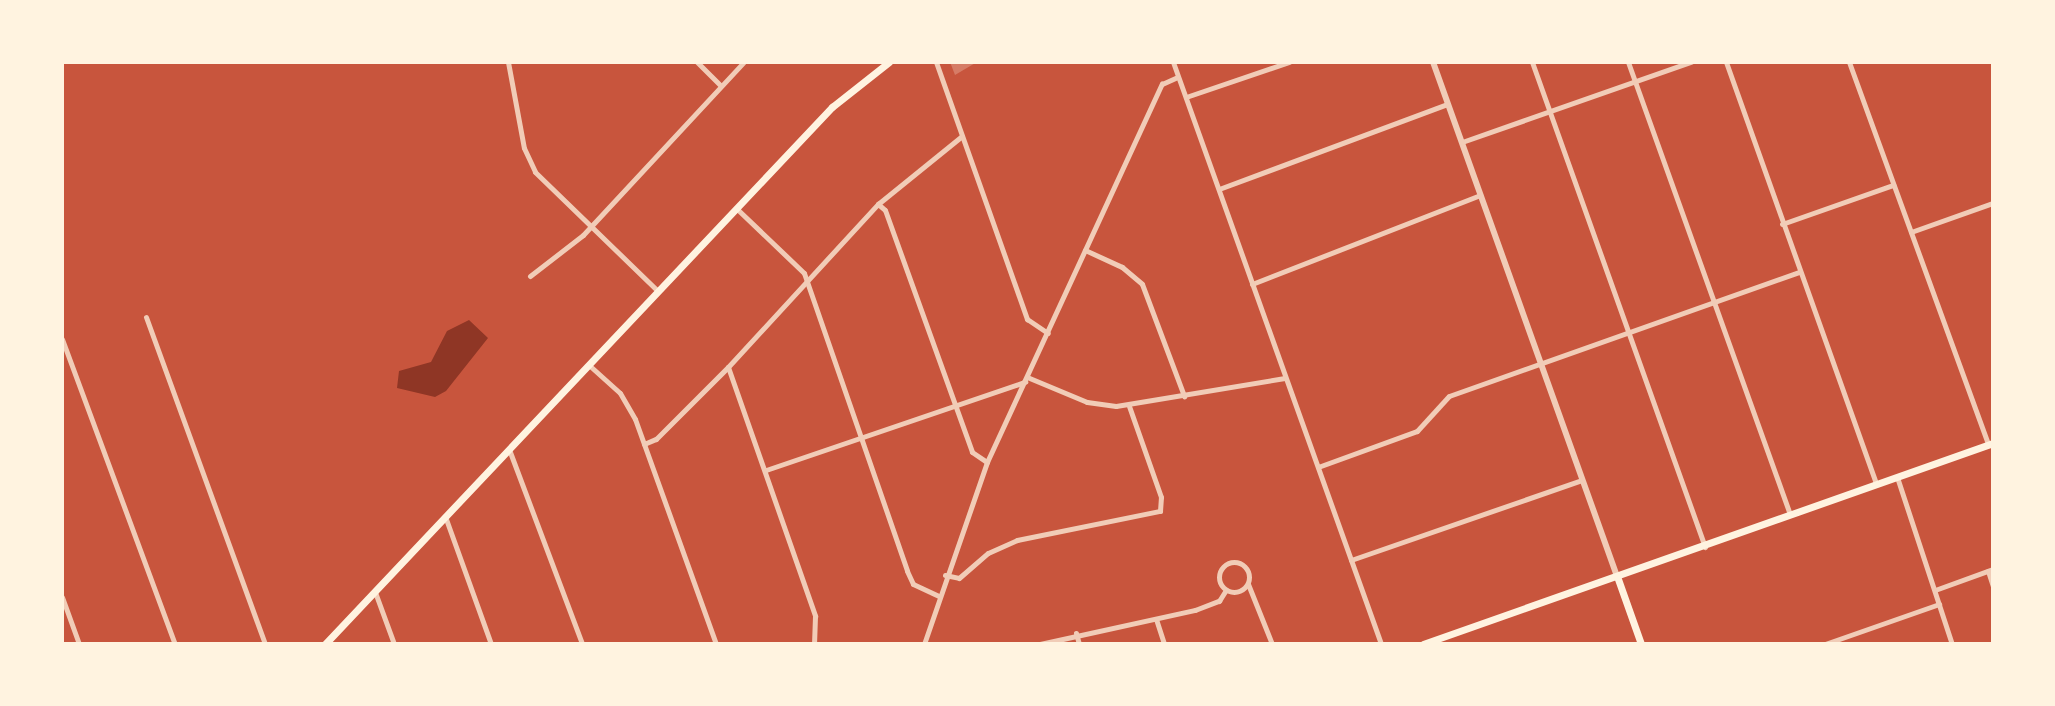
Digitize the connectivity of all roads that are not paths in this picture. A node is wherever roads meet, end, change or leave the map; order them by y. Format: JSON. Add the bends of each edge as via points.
{"nodes":[{"id":1,"x":508,"y":62,"type":"edge"},
{"id":2,"x":697,"y":62,"type":"edge"},
{"id":3,"x":744,"y":62,"type":"edge"},
{"id":4,"x":889,"y":62,"type":"edge"},
{"id":5,"x":936,"y":62,"type":"edge"},
{"id":6,"x":1173,"y":62,"type":"edge"},
{"id":7,"x":1289,"y":62,"type":"edge"},
{"id":8,"x":1433,"y":62,"type":"edge"},
{"id":9,"x":1532,"y":62,"type":"edge"},
{"id":10,"x":1628,"y":62,"type":"edge"},
{"id":11,"x":1691,"y":62,"type":"edge"},
{"id":12,"x":1726,"y":62,"type":"edge"},
{"id":13,"x":1849,"y":62,"type":"edge"},
{"id":14,"x":1178,"y":77,"type":"junction"},
{"id":15,"x":1635,"y":81,"type":"junction"},
{"id":16,"x":720,"y":85,"type":"junction"},
{"id":17,"x":1186,"y":97,"type":"junction"},
{"id":18,"x":1448,"y":104,"type":"junction"},
{"id":19,"x":1550,"y":111,"type":"junction"},
{"id":20,"x":962,"y":136,"type":"junction"},
{"id":21,"x":1462,"y":142,"type":"junction"},
{"id":22,"x":1893,"y":185,"type":"junction"},
{"id":23,"x":1219,"y":189,"type":"junction"},
{"id":24,"x":1480,"y":195,"type":"junction"},
{"id":25,"x":1993,"y":203,"type":"edge"},
{"id":26,"x":878,"y":204,"type":"junction"},
{"id":27,"x":736,"y":208,"type":"junction"},
{"id":28,"x":1782,"y":224,"type":"junction"},
{"id":29,"x":590,"y":228,"type":"junction"},
{"id":30,"x":1911,"y":232,"type":"junction"},
{"id":31,"x":1085,"y":250,"type":"junction"},
{"id":32,"x":1799,"y":272,"type":"junction"},
{"id":33,"x":530,"y":276,"type":"dead end"},
{"id":34,"x":806,"y":281,"type":"junction"},
{"id":35,"x":1252,"y":284,"type":"junction"},
{"id":36,"x":659,"y":292,"type":"junction"},
{"id":37,"x":1713,"y":303,"type":"junction"},
{"id":38,"x":146,"y":317,"type":"dead end"},
{"id":39,"x":1628,"y":332,"type":"junction"},
{"id":40,"x":1048,"y":333,"type":"junction"},
{"id":41,"x":62,"y":339,"type":"edge"},
{"id":42,"x":1540,"y":364,"type":"junction"},
{"id":43,"x":590,"y":366,"type":"junction"},
{"id":44,"x":728,"y":367,"type":"junction"},
{"id":45,"x":1285,"y":378,"type":"junction"},
{"id":46,"x":1026,"y":380,"type":"junction"},
{"id":47,"x":1185,"y":396,"type":"junction"},
{"id":48,"x":955,"y":404,"type":"junction"},
{"id":49,"x":1129,"y":406,"type":"junction"},
{"id":50,"x":860,"y":440,"type":"junction"},
{"id":51,"x":644,"y":444,"type":"junction"},
{"id":52,"x":1990,"y":444,"type":"edge"},
{"id":53,"x":510,"y":452,"type":"junction"},
{"id":54,"x":987,"y":462,"type":"junction"},
{"id":55,"x":1318,"y":467,"type":"junction"},
{"id":56,"x":766,"y":470,"type":"junction"},
{"id":57,"x":1897,"y":477,"type":"junction"},
{"id":58,"x":1582,"y":480,"type":"junction"},
{"id":59,"x":1876,"y":484,"type":"junction"},
{"id":60,"x":1790,"y":515,"type":"junction"},
{"id":61,"x":446,"y":519,"type":"junction"},
{"id":62,"x":1705,"y":548,"type":"junction"},
{"id":63,"x":1351,"y":560,"type":"junction"},
{"id":64,"x":1990,"y":570,"type":"edge"},
{"id":65,"x":945,"y":575,"type":"junction"},
{"id":66,"x":1618,"y":579,"type":"junction"},
{"id":67,"x":1247,"y":583,"type":"junction"},
{"id":68,"x":1993,"y":586,"type":"edge"},
{"id":69,"x":1226,"y":590,"type":"junction"},
{"id":70,"x":1935,"y":590,"type":"junction"},
{"id":71,"x":375,"y":592,"type":"junction"},
{"id":72,"x":939,"y":596,"type":"junction"},
{"id":73,"x":62,"y":597,"type":"edge"},
{"id":74,"x":1939,"y":604,"type":"junction"},
{"id":75,"x":1156,"y":619,"type":"junction"},
{"id":76,"x":1076,"y":633,"type":"junction"},
{"id":77,"x":79,"y":644,"type":"edge"},
{"id":78,"x":175,"y":644,"type":"edge"},
{"id":79,"x":265,"y":644,"type":"edge"},
{"id":80,"x":325,"y":644,"type":"edge"},
{"id":81,"x":394,"y":644,"type":"edge"},
{"id":82,"x":491,"y":644,"type":"edge"},
{"id":83,"x":582,"y":644,"type":"edge"},
{"id":84,"x":716,"y":644,"type":"edge"},
{"id":85,"x":814,"y":644,"type":"edge"},
{"id":86,"x":924,"y":644,"type":"edge"},
{"id":87,"x":1040,"y":644,"type":"edge"},
{"id":88,"x":1079,"y":644,"type":"edge"},
{"id":89,"x":1164,"y":644,"type":"edge"},
{"id":90,"x":1272,"y":644,"type":"edge"},
{"id":91,"x":1381,"y":644,"type":"edge"},
{"id":92,"x":1423,"y":644,"type":"edge"},
{"id":93,"x":1641,"y":644,"type":"edge"},
{"id":94,"x":1825,"y":644,"type":"edge"},
{"id":95,"x":1952,"y":644,"type":"edge"}],
"edges":[{"from":1,"to":29,"type":"street","via":[[530,160]]},
{"from":2,"to":16,"type":"street"},
{"from":3,"to":16,"type":"street"},
{"from":4,"to":27,"type":"main road","via":[[832,107]]},
{"from":5,"to":20,"type":"street"},
{"from":6,"to":14,"type":"street"},
{"from":7,"to":17,"type":"street"},
{"from":8,"to":18,"type":"street"},
{"from":9,"to":19,"type":"street"},
{"from":10,"to":15,"type":"street"},
{"from":11,"to":15,"type":"street"},
{"from":12,"to":28,"type":"street"},
{"from":13,"to":22,"type":"street"},
{"from":14,"to":17,"type":"street"},
{"from":14,"to":31,"type":"street","via":[[1162,84]]},
{"from":15,"to":19,"type":"street"},
{"from":15,"to":37,"type":"street"},
{"from":16,"to":29,"type":"street"},
{"from":17,"to":23,"type":"street"},
{"from":18,"to":21,"type":"street"},
{"from":18,"to":23,"type":"street"},
{"from":19,"to":21,"type":"street"},
{"from":19,"to":39,"type":"street"},
{"from":20,"to":26,"type":"street"},
{"from":20,"to":40,"type":"street","via":[[1027,319]]},
{"from":21,"to":24,"type":"street"},
{"from":22,"to":28,"type":"street"},
{"from":22,"to":30,"type":"street"},
{"from":23,"to":35,"type":"street"},
{"from":24,"to":35,"type":"street"},
{"from":24,"to":42,"type":"street"},
{"from":25,"to":30,"type":"street"},
{"from":26,"to":34,"type":"street"},
{"from":26,"to":48,"type":"street","via":[[885,210]]},
{"from":27,"to":34,"type":"street","via":[[804,273]]},
{"from":27,"to":36,"type":"main road"},
{"from":28,"to":32,"type":"street"},
{"from":29,"to":33,"type":"street"},
{"from":29,"to":36,"type":"street"},
{"from":30,"to":52,"type":"street"},
{"from":31,"to":40,"type":"street"},
{"from":31,"to":47,"type":"street","via":[[1142,284]]},
{"from":32,"to":37,"type":"street"},
{"from":32,"to":59,"type":"street"},
{"from":34,"to":44,"type":"street"},
{"from":34,"to":50,"type":"street"},
{"from":35,"to":45,"type":"street"},
{"from":36,"to":43,"type":"main road"},
{"from":37,"to":39,"type":"street"},
{"from":37,"to":60,"type":"street"},
{"from":38,"to":79,"type":"street"},
{"from":39,"to":42,"type":"street"},
{"from":39,"to":62,"type":"street"},
{"from":40,"to":46,"type":"street"},
{"from":41,"to":78,"type":"street"},
{"from":42,"to":55,"type":"street","via":[[1449,396],[1414,433]]},
{"from":42,"to":58,"type":"street"},
{"from":43,"to":51,"type":"street","via":[[620,393]]},
{"from":43,"to":53,"type":"main road"},
{"from":44,"to":51,"type":"street","via":[[656,439]]},
{"from":44,"to":56,"type":"street"},
{"from":45,"to":47,"type":"street"},
{"from":45,"to":55,"type":"street"},
{"from":46,"to":48,"type":"street"},
{"from":46,"to":49,"type":"street","via":[[1090,403]]},
{"from":46,"to":54,"type":"street"},
{"from":47,"to":49,"type":"street"},
{"from":48,"to":50,"type":"street"},
{"from":48,"to":54,"type":"street","via":[[973,454]]},
{"from":49,"to":65,"type":"street","via":[[1161,497],[1160,511],[1017,540],[988,553],[959,578]]},
{"from":50,"to":56,"type":"street"},
{"from":50,"to":72,"type":"street","via":[[913,584]]},
{"from":51,"to":84,"type":"street"},
{"from":52,"to":57,"type":"main road"},
{"from":53,"to":61,"type":"main road"},
{"from":53,"to":83,"type":"street"},
{"from":54,"to":65,"type":"street"},
{"from":55,"to":63,"type":"street"},
{"from":56,"to":85,"type":"street","via":[[815,616]]},
{"from":57,"to":59,"type":"main road"},
{"from":57,"to":70,"type":"street"},
{"from":58,"to":63,"type":"street"},
{"from":58,"to":66,"type":"street"},
{"from":59,"to":60,"type":"main road"},
{"from":60,"to":62,"type":"main road"},
{"from":61,"to":71,"type":"main road"},
{"from":61,"to":82,"type":"street"},
{"from":62,"to":66,"type":"main road"},
{"from":63,"to":91,"type":"street"},
{"from":64,"to":68,"type":"street"},
{"from":64,"to":70,"type":"street"},
{"from":65,"to":72,"type":"street"},
{"from":66,"to":92,"type":"main road"},
{"from":66,"to":93,"type":"main road"},
{"from":67,"to":69,"type":"street","via":[[1240,590]]},
{"from":67,"to":69,"type":"street","via":[[1243,566],[1229,563],[1219,578]]},
{"from":67,"to":90,"type":"street"},
{"from":69,"to":75,"type":"street","via":[[1219,601]]},
{"from":70,"to":74,"type":"street"},
{"from":71,"to":80,"type":"main road"},
{"from":71,"to":81,"type":"street"},
{"from":72,"to":86,"type":"street"},
{"from":73,"to":77,"type":"street"},
{"from":74,"to":94,"type":"street"},
{"from":74,"to":95,"type":"street"},
{"from":75,"to":76,"type":"street"},
{"from":75,"to":89,"type":"street"},
{"from":76,"to":87,"type":"street"},
{"from":76,"to":88,"type":"street"}]}
